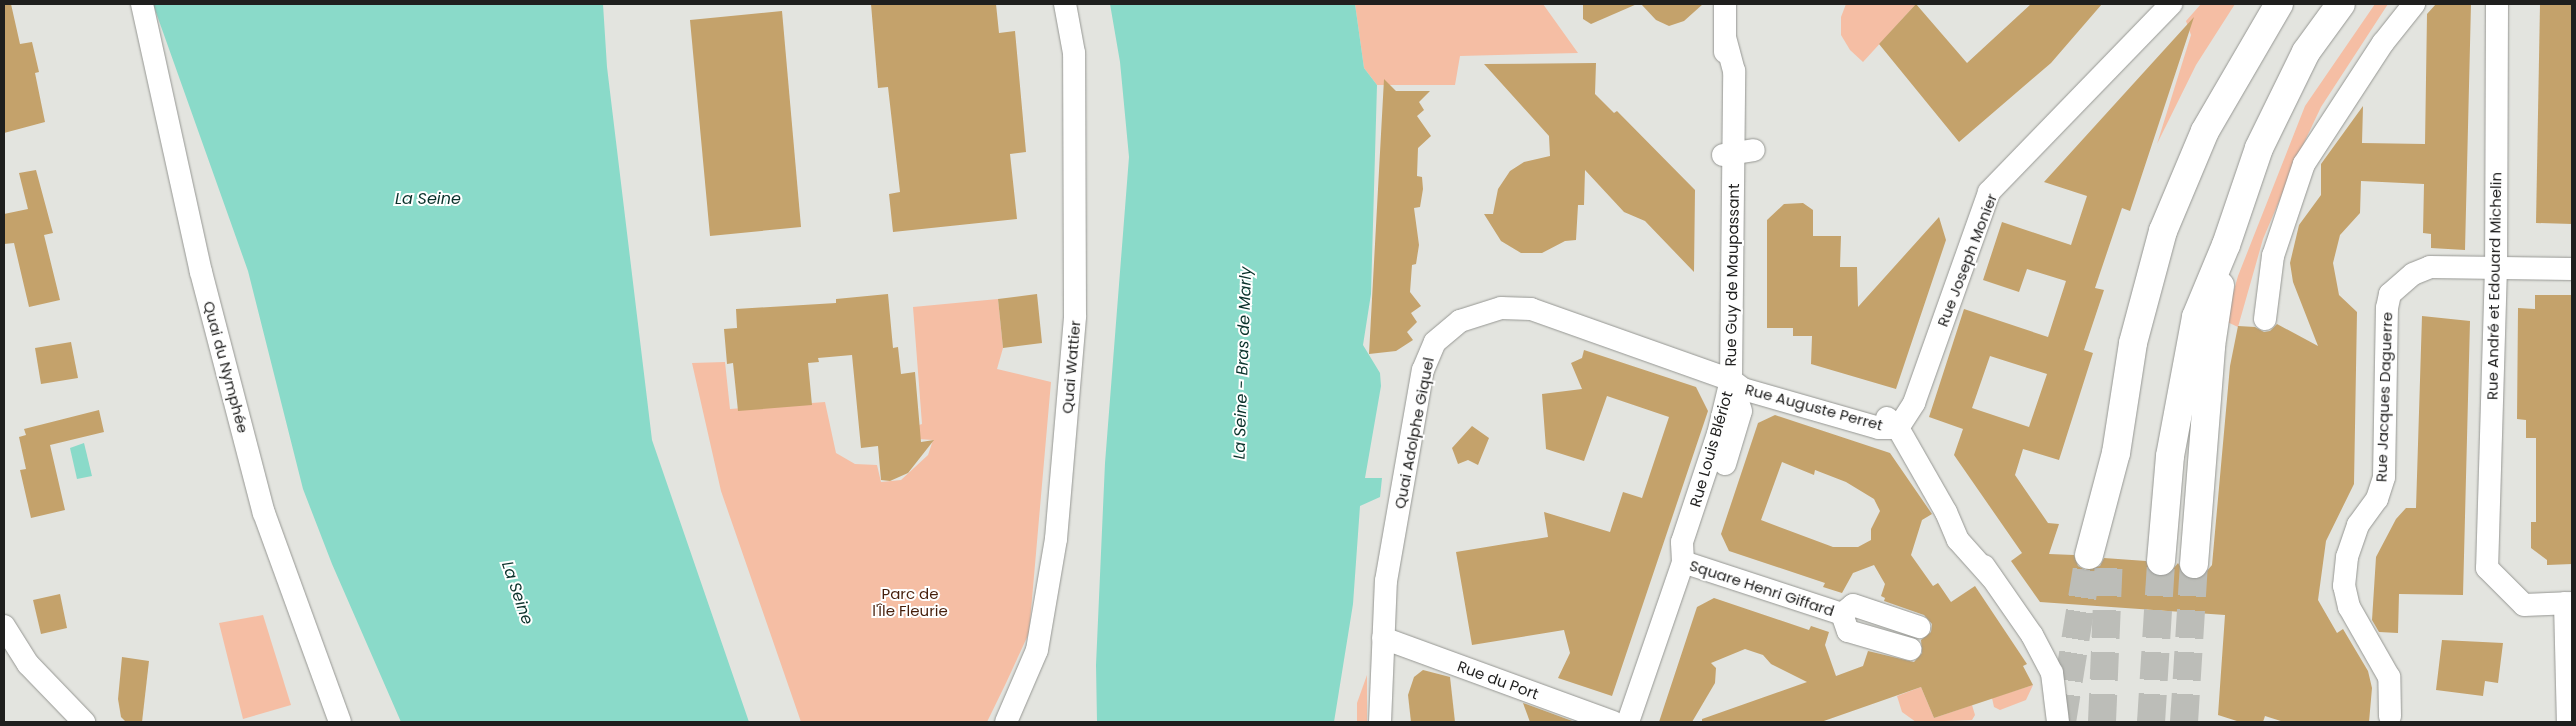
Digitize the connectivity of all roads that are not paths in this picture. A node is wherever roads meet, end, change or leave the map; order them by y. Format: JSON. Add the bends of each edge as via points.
{"nodes":[{"id":1,"x":142,"y":4,"type":"edge"},
{"id":2,"x":1065,"y":4,"type":"edge"},
{"id":3,"x":1725,"y":4,"type":"edge"},
{"id":4,"x":2171,"y":4,"type":"edge"},
{"id":5,"x":2279,"y":4,"type":"edge"},
{"id":6,"x":2341,"y":4,"type":"edge"},
{"id":7,"x":2414,"y":4,"type":"edge"},
{"id":8,"x":2497,"y":4,"type":"edge"},
{"id":9,"x":2226,"y":245,"type":"junction"},
{"id":10,"x":2496,"y":267,"type":"junction"},
{"id":11,"x":2572,"y":269,"type":"edge"},
{"id":12,"x":2265,"y":319,"type":"dead end"},
{"id":13,"x":1731,"y":380,"type":"junction"},
{"id":14,"x":1898,"y":428,"type":"junction"},
{"id":15,"x":2099,"y":556,"type":"tunnel mouth"},
{"id":16,"x":2161,"y":560,"type":"tunnel mouth"},
{"id":17,"x":1683,"y":562,"type":"junction"},
{"id":18,"x":2194,"y":564,"type":"tunnel mouth"},
{"id":19,"x":2569,"y":603,"type":"edge"},
{"id":20,"x":1842,"y":614,"type":"junction"},
{"id":21,"x":4,"y":626,"type":"edge"},
{"id":22,"x":1919,"y":627,"type":"dead end"},
{"id":23,"x":1383,"y":638,"type":"junction"},
{"id":24,"x":1910,"y":650,"type":"dead end"},
{"id":25,"x":2390,"y":716,"type":"dead end"},
{"id":26,"x":84,"y":722,"type":"edge"},
{"id":27,"x":340,"y":722,"type":"edge"},
{"id":28,"x":1006,"y":722,"type":"edge"},
{"id":29,"x":1380,"y":722,"type":"edge"},
{"id":30,"x":1613,"y":722,"type":"edge"},
{"id":31,"x":1628,"y":722,"type":"edge"},
{"id":32,"x":2058,"y":722,"type":"edge"},
{"id":33,"x":2568,"y":722,"type":"edge"}],
"edges":[{"from":1,"to":27,"type":"street","name":"Quai du Nymphée","via":[[202,272],[264,513]]},
{"from":2,"to":28,"type":"street","name":"Quai Wattier","via":[[1074,53],[1075,316],[1054,549],[1037,650]]},
{"from":3,"to":13,"type":"street","name":"Rue Guy de Maupassant","via":[[1725,38],[1737,153],[1720,353]]},
{"from":4,"to":14,"type":"street","name":"Rue Joseph Monier","via":[[1989,192],[1914,403]]},
{"from":5,"to":15,"type":"highway","via":[[2205,131],[2163,231],[2134,343]]},
{"from":6,"to":9,"type":"highway","via":[[2306,52],[2259,148]]},
{"from":7,"to":12,"type":"street","via":[[2383,43],[2304,164],[2273,256]]},
{"from":8,"to":10,"type":"street","name":"Rue André et Edouard Michelin"},
{"from":9,"to":16,"type":"highway","via":[[2196,317],[2180,390],[2170,456]]},
{"from":9,"to":18,"type":"highway","via":[[2211,346]]},
{"from":10,"to":11,"type":"street"},
{"from":10,"to":19,"type":"street","name":"Rue André et Edouard Michelin","via":[[2487,568],[2524,605]]},
{"from":10,"to":25,"type":"street","name":"Rue Jacques Daguerre","via":[[2430,267],[2413,274],[2390,294],[2387,308],[2384,478],[2377,499],[2358,525],[2348,556],[2344,586],[2349,607],[2389,677]]},
{"from":13,"to":14,"type":"street","name":"Rue Auguste Perret","via":[[1749,377],[1882,414]]},
{"from":13,"to":17,"type":"street","name":"Rue Louis Blériot","via":[[1742,411],[1697,546]]},
{"from":13,"to":23,"type":"street","name":"Quai Adolphe Giquel","via":[[1531,309],[1490,310],[1447,330],[1435,342],[1423,370],[1386,581]]},
{"from":14,"to":32,"type":"street","name":"Rue Auguste Perret","via":[[1946,512],[2032,635],[2052,673]]},
{"from":17,"to":20,"type":"street","name":"Square Henri Giffard"},
{"from":17,"to":31,"type":"street","name":"Rue Louis Blériot"},
{"from":19,"to":33,"type":"street"},
{"from":20,"to":22,"type":"street","name":"Square Henri Giffard","via":[[1853,605]]},
{"from":20,"to":24,"type":"street","name":"Square Henri Giffard","via":[[1848,631]]},
{"from":21,"to":26,"type":"street","via":[[28,664]]},
{"from":23,"to":29,"type":"street","name":"Quai Adolphe Giquel"},
{"from":23,"to":30,"type":"street","name":"Rue du Port"}]}
